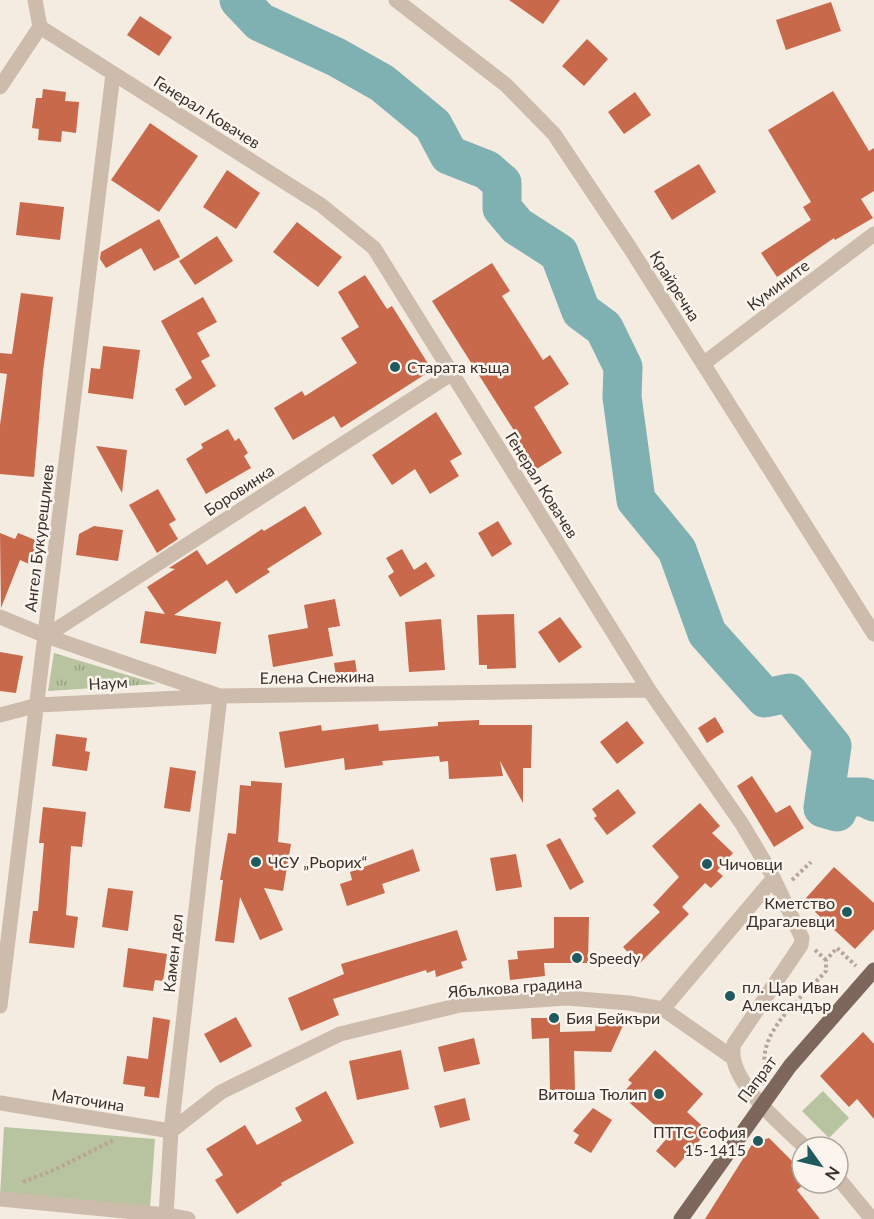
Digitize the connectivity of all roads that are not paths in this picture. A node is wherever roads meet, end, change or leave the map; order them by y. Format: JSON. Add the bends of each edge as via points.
{"nodes":[{"id":1,"x":35,"y":0,"type":"edge"},
{"id":2,"x":396,"y":0,"type":"edge"},
{"id":3,"x":40,"y":27,"type":"junction"},
{"id":4,"x":113,"y":74,"type":"junction"},
{"id":5,"x":0,"y":87,"type":"edge"},
{"id":6,"x":874,"y":234,"type":"edge"},
{"id":7,"x":703,"y":364,"type":"junction"},
{"id":8,"x":451,"y":374,"type":"junction"},
{"id":9,"x":0,"y":617,"type":"edge"},
{"id":10,"x":874,"y":634,"type":"edge"},
{"id":11,"x":46,"y":636,"type":"junction"},
{"id":12,"x":648,"y":690,"type":"junction"},
{"id":13,"x":220,"y":696,"type":"junction"},
{"id":14,"x":38,"y":705,"type":"junction"},
{"id":15,"x":0,"y":716,"type":"edge"},
{"id":16,"x":776,"y":885,"type":"junction"},
{"id":17,"x":874,"y":970,"type":"edge"},
{"id":18,"x":0,"y":1006,"type":"edge"},
{"id":19,"x":663,"y":1009,"type":"junction"},
{"id":20,"x":732,"y":1056,"type":"junction"},
{"id":21,"x":0,"y":1103,"type":"edge"},
{"id":22,"x":760,"y":1104,"type":"junction"},
{"id":23,"x":171,"y":1131,"type":"junction"},
{"id":24,"x":792,"y":1135,"type":"edge"},
{"id":25,"x":850,"y":1192,"type":"edge"},
{"id":26,"x":0,"y":1199,"type":"edge"},
{"id":27,"x":166,"y":1215,"type":"junction"},
{"id":28,"x":188,"y":1219,"type":"edge"},
{"id":29,"x":681,"y":1219,"type":"edge"},
{"id":30,"x":872,"y":1219,"type":"edge"}],
"edges":[{"from":1,"to":3,"type":"street"},
{"from":2,"to":7,"type":"street","name":"Крайречна","via":[[506,85],[554,134]]},
{"from":3,"to":4,"type":"street","name":"Генерал Ковачев"},
{"from":3,"to":5,"type":"street"},
{"from":4,"to":8,"type":"street","name":"Генерал Ковачев","via":[[321,205],[374,248]]},
{"from":4,"to":11,"type":"street","name":"Ангел Букурещлиев"},
{"from":6,"to":7,"type":"street","name":"Кумините"},
{"from":7,"to":10,"type":"street","name":"Крайречна"},
{"from":8,"to":11,"type":"street","name":"Боровинка"},
{"from":8,"to":12,"type":"street","name":"Генерал Ковачев"},
{"from":9,"to":11,"type":"street","name":"Елена Снежина"},
{"from":11,"to":13,"type":"street","name":"Елена Снежина"},
{"from":11,"to":14,"type":"street","name":"Ангел Букурещлиев"},
{"from":12,"to":13,"type":"street","name":"Елена Снежина"},
{"from":12,"to":16,"type":"street","name":"Генерал Ковачев","via":[[742,824]]},
{"from":13,"to":14,"type":"street","name":"Наум"},
{"from":13,"to":23,"type":"street","name":"Камен дел"},
{"from":14,"to":15,"type":"street","name":"Наум"},
{"from":14,"to":18,"type":"street","name":"Ангел Букурещлиев"},
{"from":16,"to":19,"type":"street"},
{"from":16,"to":20,"type":"street","name":"Генерал Ковачев","via":[[802,938],[801,945],[734,1044]]},
{"from":17,"to":22,"type":"main road","name":"Папрат"},
{"from":19,"to":20,"type":"street","name":"Ябълкова градина"},
{"from":19,"to":23,"type":"street","name":"Ябълкова градина","via":[[567,998],[460,1005],[340,1034],[221,1092]]},
{"from":20,"to":22,"type":"street","via":[[736,1069]]},
{"from":21,"to":23,"type":"street","name":"Маточина"},
{"from":22,"to":24,"type":"street"},
{"from":22,"to":29,"type":"main road","name":"Папрат"},
{"from":23,"to":27,"type":"street","name":"Камен дел"},
{"from":25,"to":30,"type":"street"},
{"from":26,"to":27,"type":"street"},
{"from":27,"to":28,"type":"street"}]}
